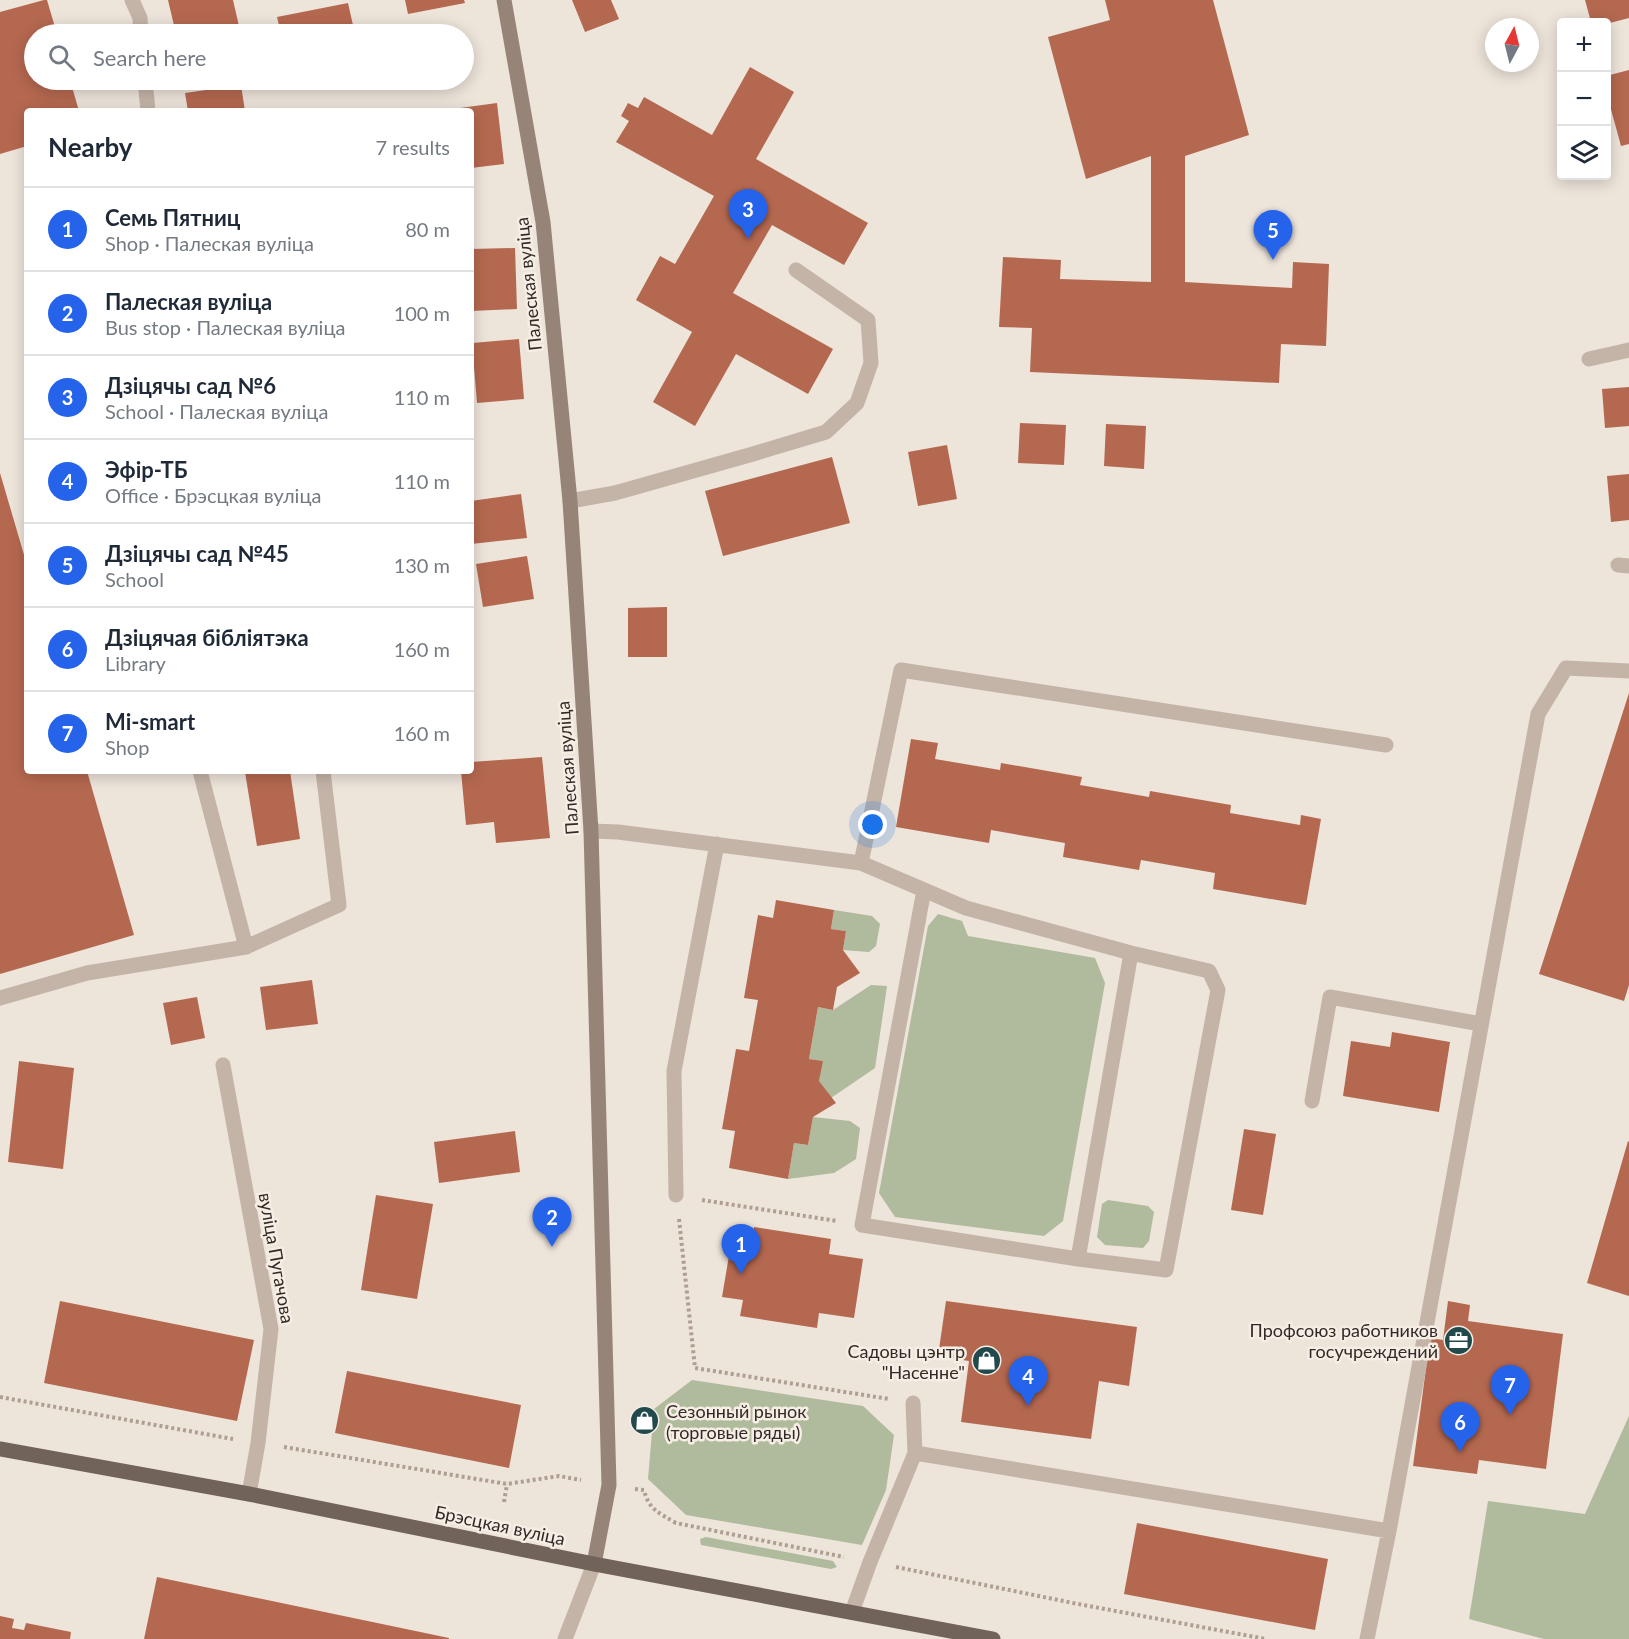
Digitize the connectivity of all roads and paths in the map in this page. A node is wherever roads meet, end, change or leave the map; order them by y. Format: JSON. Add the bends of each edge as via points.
{"nodes":[{"id":1,"x":132,"y":0,"type":"edge"},
{"id":2,"x":504,"y":0,"type":"edge"},
{"id":3,"x":140,"y":24,"type":"edge"},
{"id":4,"x":147,"y":90,"type":"edge"},
{"id":5,"x":148,"y":108,"type":"edge"},
{"id":6,"x":796,"y":270,"type":"dead end"},
{"id":7,"x":1629,"y":350,"type":"edge"},
{"id":8,"x":1589,"y":359,"type":"dead end"},
{"id":9,"x":570,"y":501,"type":"junction"},
{"id":10,"x":1629,"y":671,"type":"edge"},
{"id":11,"x":1386,"y":745,"type":"dead end"},
{"id":12,"x":201,"y":774,"type":"edge"},
{"id":13,"x":323,"y":774,"type":"edge"},
{"id":14,"x":591,"y":831,"type":"junction"},
{"id":15,"x":717,"y":844,"type":"junction"},
{"id":16,"x":861,"y":863,"type":"junction"},
{"id":17,"x":924,"y":890,"type":"junction"},
{"id":18,"x":246,"y":947,"type":"junction"},
{"id":19,"x":1131,"y":953,"type":"junction"},
{"id":20,"x":0,"y":998,"type":"edge"},
{"id":21,"x":1481,"y":1024,"type":"junction"},
{"id":22,"x":223,"y":1065,"type":"dead end"},
{"id":23,"x":1312,"y":1101,"type":"dead end"},
{"id":24,"x":676,"y":1196,"type":"junction"},
{"id":25,"x":862,"y":1225,"type":"junction"},
{"id":26,"x":1078,"y":1258,"type":"junction"},
{"id":27,"x":913,"y":1403,"type":"joint"},
{"id":28,"x":0,"y":1449,"type":"edge"},
{"id":29,"x":915,"y":1453,"type":"junction"},
{"id":30,"x":581,"y":1480,"type":"dead end"},
{"id":31,"x":634,"y":1489,"type":"dead end"},
{"id":32,"x":249,"y":1494,"type":"junction"},
{"id":33,"x":504,"y":1502,"type":"dead end"},
{"id":34,"x":1389,"y":1530,"type":"junction"},
{"id":35,"x":870,"y":1562,"type":"junction"},
{"id":36,"x":594,"y":1564,"type":"junction"},
{"id":37,"x":852,"y":1612,"type":"junction"},
{"id":38,"x":565,"y":1639,"type":"edge"},
{"id":39,"x":993,"y":1639,"type":"edge"},
{"id":40,"x":1266,"y":1639,"type":"edge"},
{"id":41,"x":1367,"y":1639,"type":"edge"}],
"edges":[{"from":1,"to":3,"type":"street"},
{"from":2,"to":9,"type":"street","name":"Палеская вуліца","via":[[543,222]]},
{"from":4,"to":5,"type":"street"},
{"from":6,"to":9,"type":"street","via":[[868,320],[871,363],[857,403],[826,432],[615,493]]},
{"from":7,"to":8,"type":"street"},
{"from":9,"to":14,"type":"street","name":"Палеская вуліца"},
{"from":10,"to":21,"type":"street","via":[[1566,668],[1538,714]]},
{"from":11,"to":16,"type":"street","via":[[901,670]]},
{"from":12,"to":18,"type":"street"},
{"from":13,"to":18,"type":"street","via":[[339,905]]},
{"from":14,"to":15,"type":"street"},
{"from":14,"to":36,"type":"street","name":"Палеская вуліца","via":[[609,1485]]},
{"from":15,"to":16,"type":"street"},
{"from":15,"to":24,"type":"street","via":[[674,1071]]},
{"from":16,"to":17,"type":"street"},
{"from":17,"to":19,"type":"street","via":[[966,908]]},
{"from":17,"to":25,"type":"street"},
{"from":18,"to":20,"type":"street","via":[[87,973]]},
{"from":19,"to":26,"type":"street"},
{"from":19,"to":26,"type":"street","via":[[1209,971],[1218,990],[1166,1270]]},
{"from":21,"to":23,"type":"street","via":[[1330,997]]},
{"from":21,"to":34,"type":"street"},
{"from":22,"to":32,"type":"street","name":"вуліца Пугачова","via":[[271,1329]]},
{"from":24,"to":25,"type":"path"},
{"from":24,"to":27,"type":"path","via":[[695,1368]]},
{"from":25,"to":26,"type":"street"},
{"from":27,"to":29,"type":"street"},
{"from":28,"to":32,"type":"main road","name":"Брэсцкая вуліца"},
{"from":29,"to":34,"type":"street"},
{"from":29,"to":35,"type":"street"},
{"from":30,"to":33,"type":"path","via":[[559,1476],[507,1484]]},
{"from":31,"to":35,"type":"path","via":[[644,1490],[655,1511],[676,1523]]},
{"from":32,"to":36,"type":"main road","name":"Брэсцкая вуліца"},
{"from":34,"to":41,"type":"street"},
{"from":35,"to":37,"type":"street"},
{"from":35,"to":40,"type":"path"},
{"from":36,"to":37,"type":"main road","name":"Брэсцкая вуліца"},
{"from":36,"to":38,"type":"street","name":"Палеская вуліца"},
{"from":37,"to":39,"type":"main road","name":"Брэсцкая вуліца"}]}
